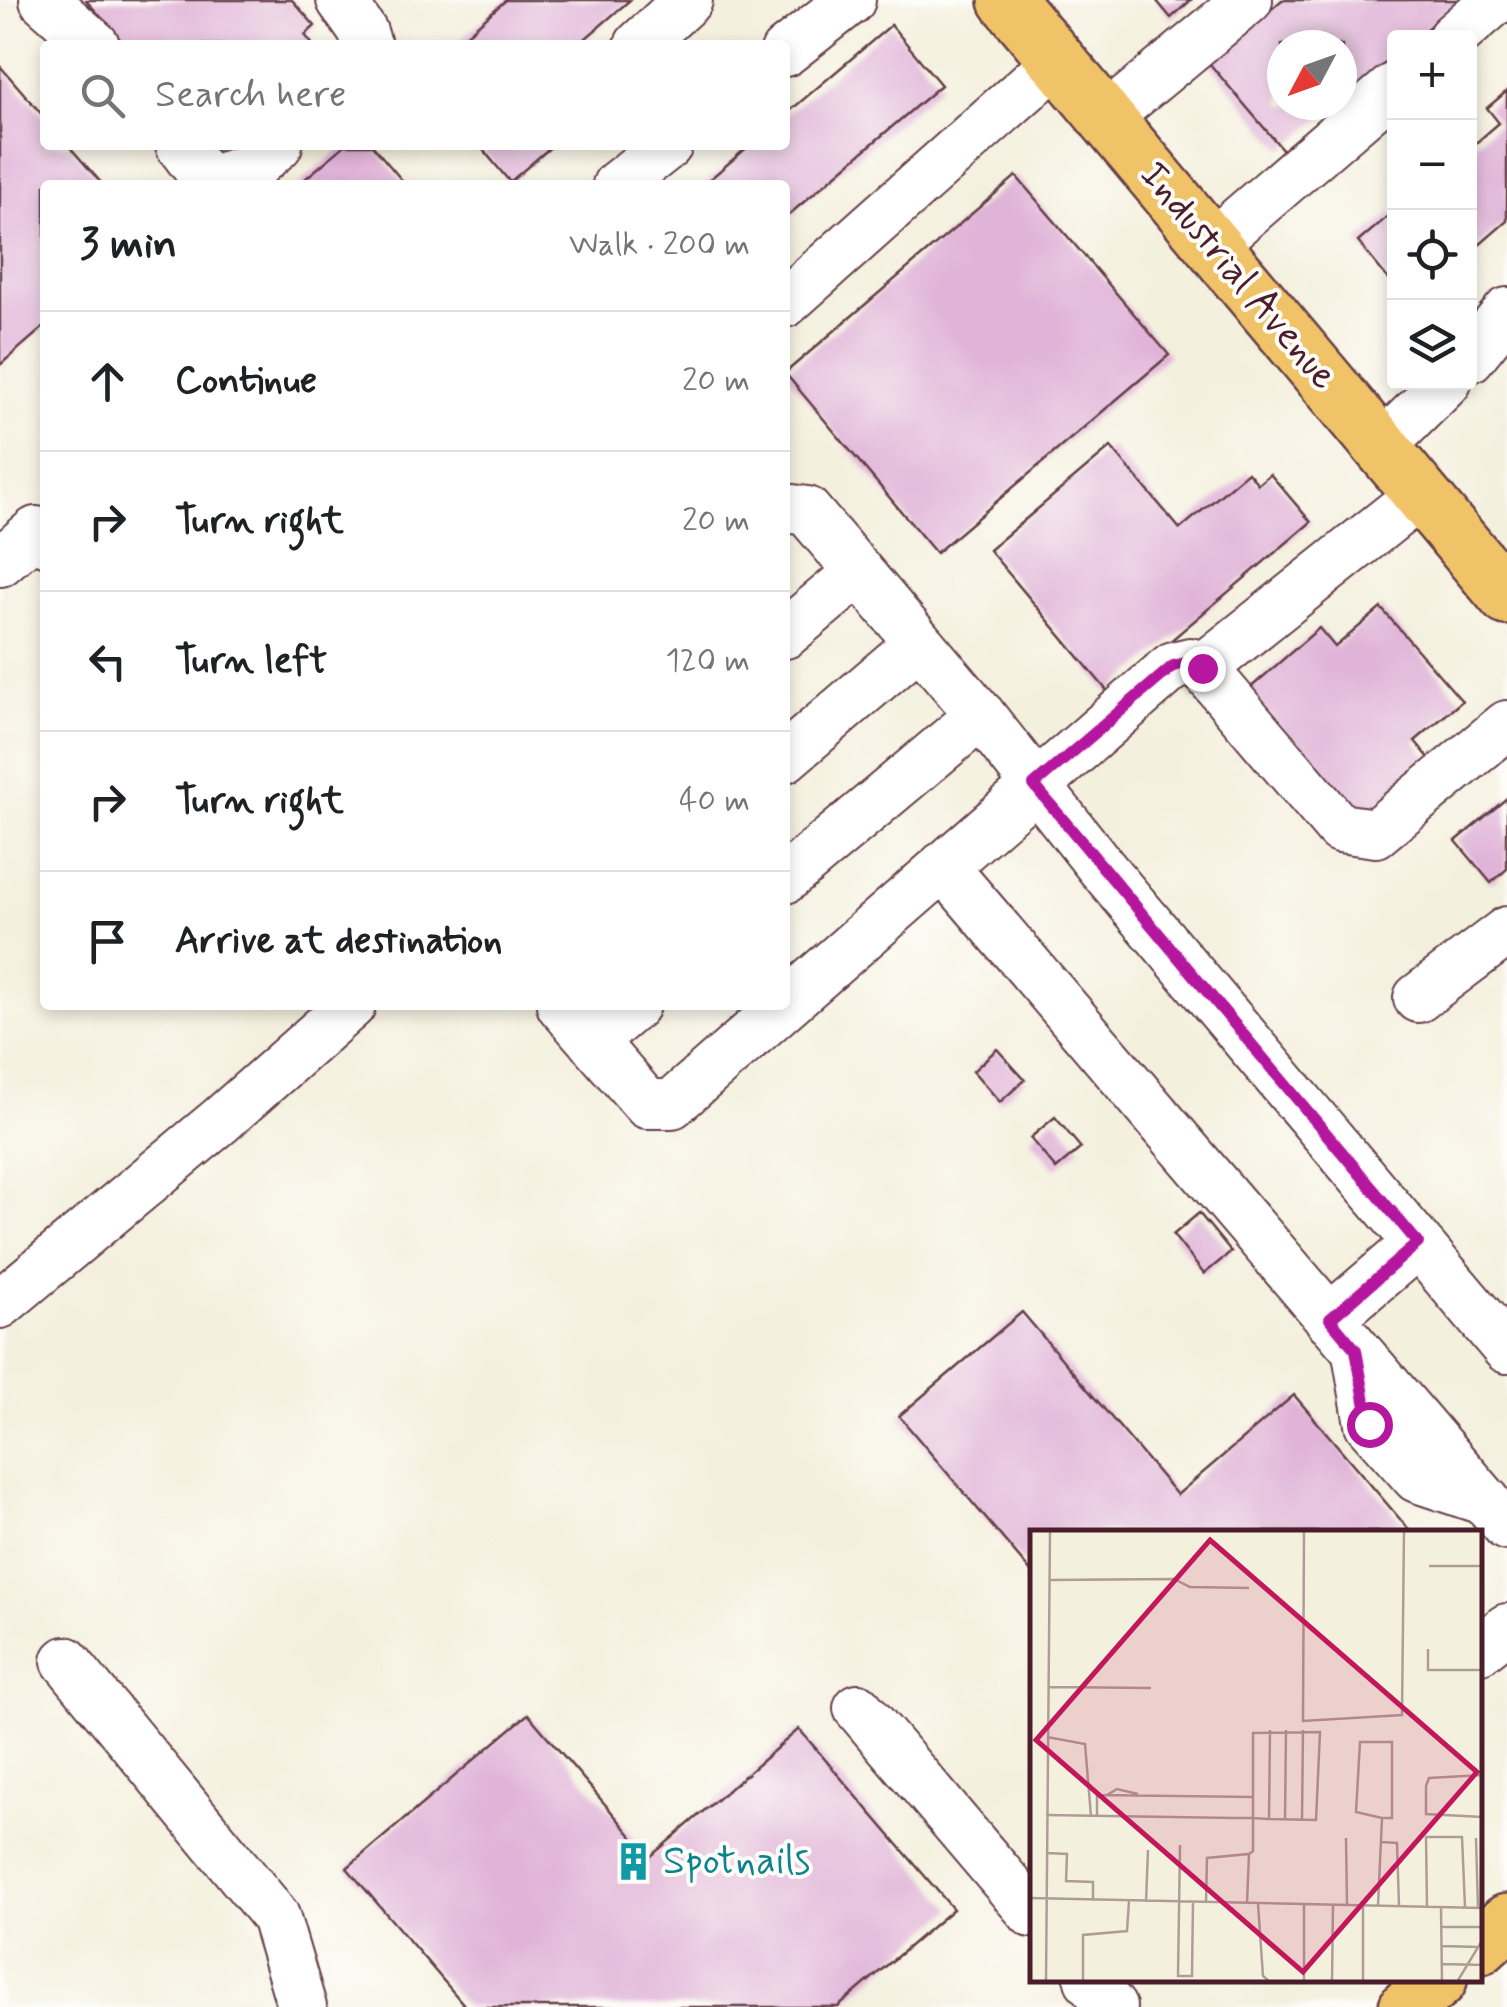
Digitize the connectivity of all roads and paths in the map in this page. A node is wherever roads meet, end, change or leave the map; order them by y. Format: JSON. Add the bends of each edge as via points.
{"nodes":[{"id":1,"x":44,"y":0,"type":"edge"},
{"id":2,"x":341,"y":0,"type":"edge"},
{"id":3,"x":688,"y":0,"type":"edge"},
{"id":4,"x":851,"y":0,"type":"edge"},
{"id":5,"x":1007,"y":0,"type":"edge"},
{"id":6,"x":1248,"y":0,"type":"edge"},
{"id":7,"x":1496,"y":0,"type":"edge"},
{"id":8,"x":1461,"y":30,"type":"edge"},
{"id":9,"x":89,"y":40,"type":"edge"},
{"id":10,"x":365,"y":40,"type":"edge"},
{"id":11,"x":644,"y":40,"type":"edge"},
{"id":12,"x":790,"y":48,"type":"edge"},
{"id":13,"x":1058,"y":60,"type":"junction"},
{"id":14,"x":1387,"y":93,"type":"edge"},
{"id":15,"x":1106,"y":118,"type":"junction"},
{"id":16,"x":184,"y":150,"type":"edge"},
{"id":17,"x":272,"y":150,"type":"edge"},
{"id":18,"x":658,"y":150,"type":"edge"},
{"id":19,"x":206,"y":180,"type":"edge"},
{"id":20,"x":214,"y":180,"type":"edge"},
{"id":21,"x":624,"y":180,"type":"edge"},
{"id":22,"x":1212,"y":244,"type":"junction"},
{"id":23,"x":790,"y":298,"type":"edge"},
{"id":24,"x":1507,"y":312,"type":"edge"},
{"id":25,"x":1477,"y":349,"type":"edge"},
{"id":26,"x":1439,"y":390,"type":"edge"},
{"id":27,"x":1381,"y":447,"type":"junction"},
{"id":28,"x":1421,"y":494,"type":"junction"},
{"id":29,"x":790,"y":509,"type":"edge"},
{"id":30,"x":40,"y":535,"type":"edge"},
{"id":31,"x":0,"y":562,"type":"edge"},
{"id":32,"x":859,"y":572,"type":"junction"},
{"id":33,"x":1507,"y":597,"type":"edge"},
{"id":34,"x":790,"y":630,"type":"edge"},
{"id":35,"x":919,"y":643,"type":"junction"},
{"id":36,"x":1202,"y":668,"type":"junction"},
{"id":37,"x":980,"y":715,"type":"junction"},
{"id":38,"x":1507,"y":725,"type":"edge"},
{"id":39,"x":790,"y":754,"type":"edge"},
{"id":40,"x":1034,"y":785,"type":"junction"},
{"id":41,"x":943,"y":866,"type":"junction"},
{"id":42,"x":790,"y":875,"type":"edge"},
{"id":43,"x":1507,"y":932,"type":"edge"},
{"id":44,"x":1418,"y":998,"type":"dead end"},
{"id":45,"x":790,"y":1001,"type":"edge"},
{"id":46,"x":345,"y":1010,"type":"edge"},
{"id":47,"x":565,"y":1010,"type":"edge"},
{"id":48,"x":629,"y":1010,"type":"edge"},
{"id":49,"x":779,"y":1010,"type":"edge"},
{"id":50,"x":592,"y":1041,"type":"junction"},
{"id":51,"x":1418,"y":1243,"type":"junction"},
{"id":52,"x":0,"y":1304,"type":"edge"},
{"id":53,"x":1343,"y":1334,"type":"junction"},
{"id":54,"x":1507,"y":1349,"type":"edge"},
{"id":55,"x":1496,"y":1514,"type":"edge"},
{"id":56,"x":66,"y":1661,"type":"dead end"},
{"id":57,"x":858,"y":1708,"type":"dead end"},
{"id":58,"x":1030,"y":1910,"type":"edge"},
{"id":59,"x":1507,"y":1922,"type":"edge"},
{"id":60,"x":1482,"y":1944,"type":"edge"},
{"id":61,"x":1091,"y":1982,"type":"edge"},
{"id":62,"x":1438,"y":1982,"type":"edge"},
{"id":63,"x":302,"y":2007,"type":"edge"},
{"id":64,"x":1112,"y":2007,"type":"edge"},
{"id":65,"x":1407,"y":2007,"type":"edge"}],
"edges":[{"from":1,"to":9,"type":"lane"},
{"from":2,"to":10,"type":"lane"},
{"from":3,"to":11,"type":"lane"},
{"from":4,"to":12,"type":"lane"},
{"from":5,"to":13,"type":"main road","name":"Industrial Avenue"},
{"from":6,"to":15,"type":"lane"},
{"from":7,"to":8,"type":"lane"},
{"from":13,"to":15,"type":"main road","name":"Industrial Avenue"},
{"from":13,"to":23,"type":"lane"},
{"from":14,"to":22,"type":"lane"},
{"from":15,"to":22,"type":"main road","name":"Industrial Avenue"},
{"from":16,"to":19,"type":"lane"},
{"from":17,"to":20,"type":"lane","via":[[255,165]]},
{"from":18,"to":21,"type":"lane"},
{"from":22,"to":27,"type":"main road","name":"Industrial Avenue"},
{"from":24,"to":25,"type":"lane"},
{"from":26,"to":27,"type":"lane"},
{"from":27,"to":28,"type":"main road","name":"Industrial Avenue"},
{"from":28,"to":33,"type":"main road","name":"Industrial Avenue"},
{"from":28,"to":36,"type":"lane"},
{"from":29,"to":32,"type":"lane","via":[[807,512]]},
{"from":30,"to":31,"type":"lane","via":[[36,531]]},
{"from":32,"to":34,"type":"lane"},
{"from":32,"to":35,"type":"lane"},
{"from":35,"to":37,"type":"lane"},
{"from":35,"to":39,"type":"lane"},
{"from":36,"to":38,"type":"lane","via":[[1339,828],[1376,832]]},
{"from":36,"to":40,"type":"lane","via":[[1190,662],[1173,666]]},
{"from":37,"to":40,"type":"lane"},
{"from":37,"to":42,"type":"lane"},
{"from":40,"to":41,"type":"lane"},
{"from":40,"to":51,"type":"lane"},
{"from":41,"to":45,"type":"lane"},
{"from":41,"to":53,"type":"lane"},
{"from":43,"to":44,"type":"lane"},
{"from":46,"to":52,"type":"lane"},
{"from":47,"to":50,"type":"lane"},
{"from":48,"to":50,"type":"lane"},
{"from":49,"to":50,"type":"lane","via":[[672,1104],[647,1104]]},
{"from":51,"to":53,"type":"lane"},
{"from":51,"to":54,"type":"lane"},
{"from":53,"to":55,"type":"lane"},
{"from":56,"to":63,"type":"lane","via":[[274,1916]]},
{"from":57,"to":58,"type":"lane"},
{"from":59,"to":60,"type":"main road"},
{"from":61,"to":64,"type":"lane"},
{"from":62,"to":65,"type":"main road"}]}
